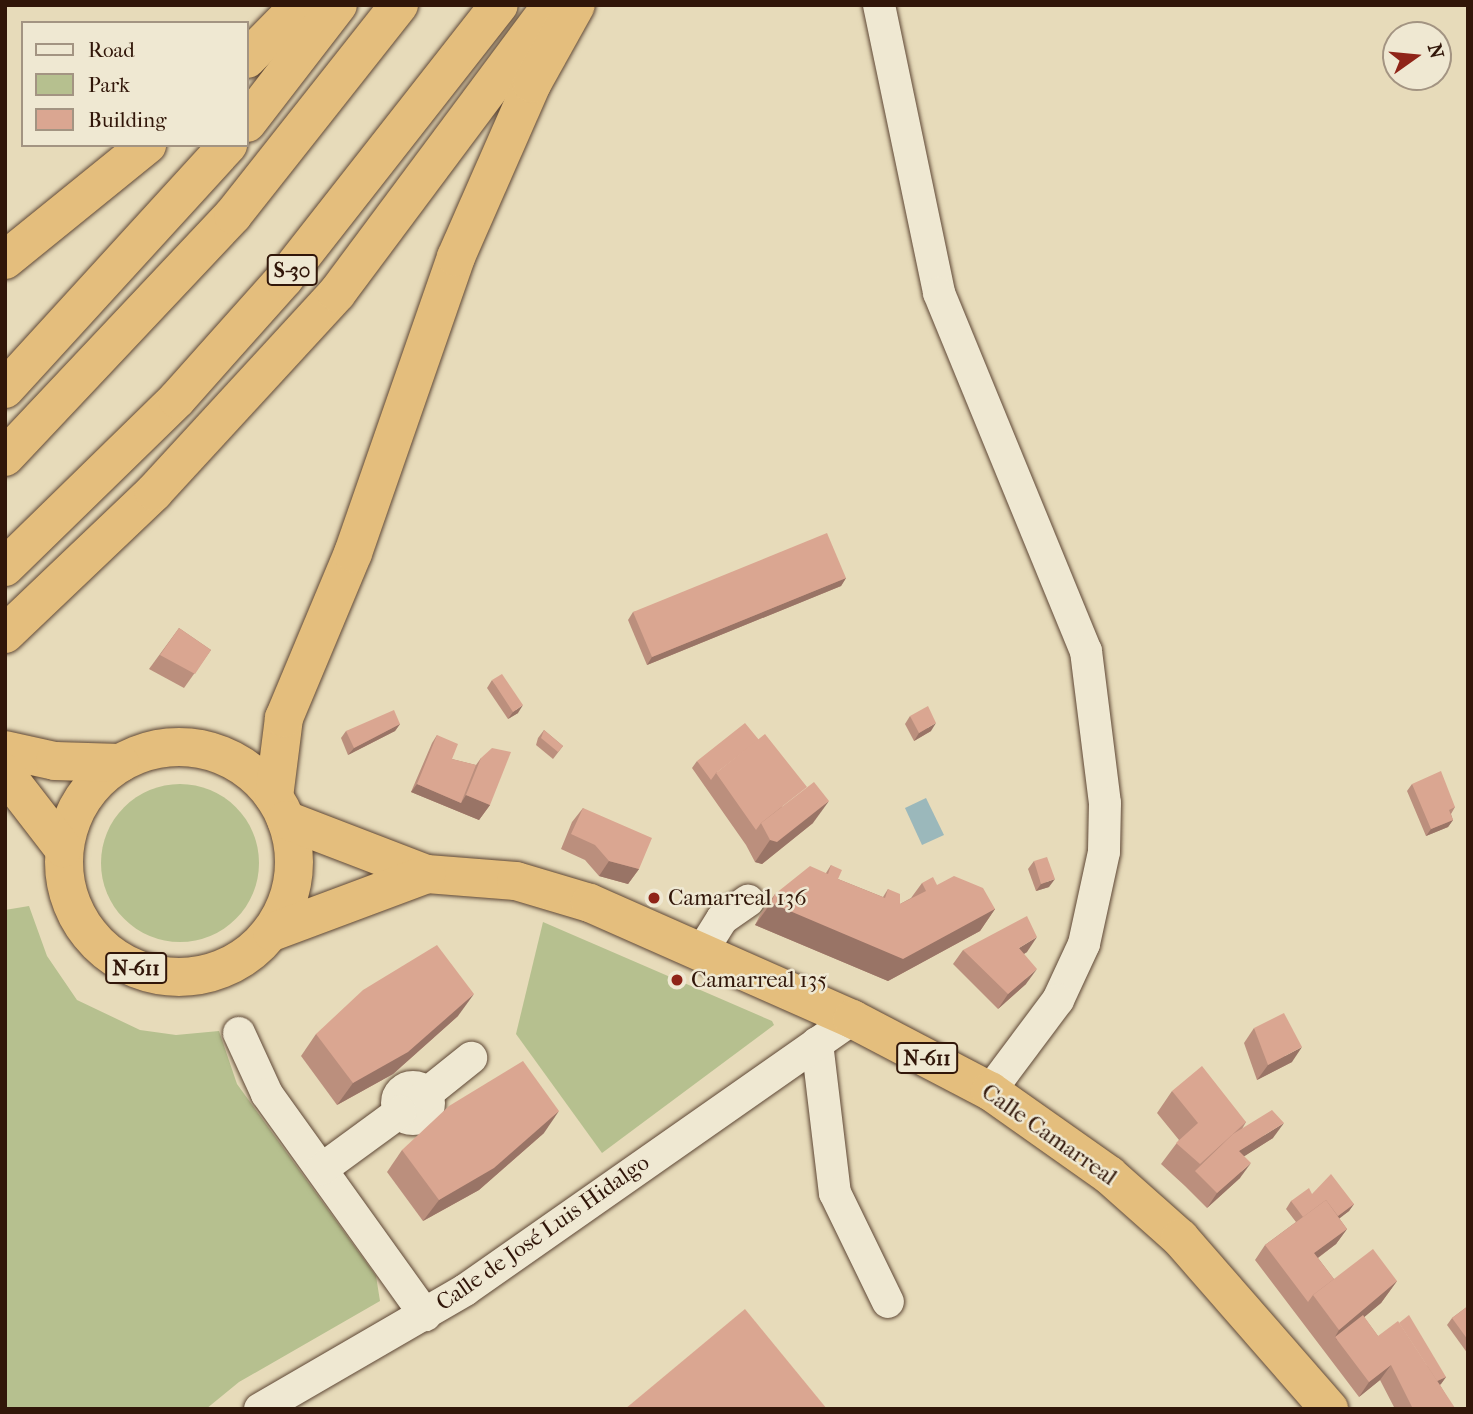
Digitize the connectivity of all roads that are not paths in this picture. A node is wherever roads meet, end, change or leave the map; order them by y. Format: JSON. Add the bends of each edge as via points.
{"nodes":[{"id":1,"x":300,"y":5,"type":"edge"},
{"id":2,"x":338,"y":5,"type":"edge"},
{"id":3,"x":399,"y":5,"type":"edge"},
{"id":4,"x":499,"y":5,"type":"edge"},
{"id":5,"x":551,"y":5,"type":"edge"},
{"id":6,"x":576,"y":5,"type":"edge"},
{"id":7,"x":879,"y":5,"type":"edge"},
{"id":8,"x":248,"y":58,"type":"edge"},
{"id":9,"x":248,"y":122,"type":"edge"},
{"id":10,"x":145,"y":147,"type":"edge"},
{"id":11,"x":226,"y":147,"type":"edge"},
{"id":12,"x":5,"y":260,"type":"edge"},
{"id":13,"x":5,"y":388,"type":"edge"},
{"id":14,"x":5,"y":457,"type":"edge"},
{"id":15,"x":5,"y":567,"type":"edge"},
{"id":16,"x":5,"y":634,"type":"edge"},
{"id":17,"x":5,"y":750,"type":"edge"},
{"id":18,"x":120,"y":763,"type":"junction"},
{"id":19,"x":5,"y":773,"type":"edge"},
{"id":20,"x":280,"y":809,"type":"junction"},
{"id":21,"x":63,"y":848,"type":"junction"},
{"id":22,"x":427,"y":874,"type":"junction"},
{"id":23,"x":748,"y":901,"type":"dead end"},
{"id":24,"x":272,"y":932,"type":"junction"},
{"id":25,"x":702,"y":951,"type":"junction"},
{"id":26,"x":852,"y":1019,"type":"junction"},
{"id":27,"x":239,"y":1033,"type":"dead end"},
{"id":28,"x":817,"y":1043,"type":"junction"},
{"id":29,"x":471,"y":1058,"type":"dead end"},
{"id":30,"x":990,"y":1091,"type":"junction"},
{"id":31,"x":321,"y":1169,"type":"junction"},
{"id":32,"x":888,"y":1302,"type":"dead end"},
{"id":33,"x":425,"y":1315,"type":"junction"},
{"id":34,"x":260,"y":1409,"type":"edge"},
{"id":35,"x":1329,"y":1409,"type":"edge"}],
"edges":[{"from":1,"to":8,"type":"highway"},
{"from":2,"to":9,"type":"highway"},
{"from":3,"to":14,"type":"highway","via":[[233,215]]},
{"from":4,"to":15,"type":"highway","number":"S-30","via":[[389,153],[266,300],[158,418]]},
{"from":5,"to":16,"type":"highway","via":[[337,293],[154,492]]},
{"from":6,"to":20,"type":"highway","via":[[516,118],[456,257],[354,553],[284,719]]},
{"from":7,"to":30,"type":"street","via":[[939,293],[1086,651],[1105,803],[1104,852],[1084,944],[1058,1000]]},
{"from":10,"to":12,"type":"highway"},
{"from":11,"to":13,"type":"highway"},
{"from":17,"to":18,"type":"highway","number":"N-611","via":[[55,761]]},
{"from":18,"to":20,"type":"highway","number":"N-611","via":[[168,748],[200,749],[232,760]]},
{"from":18,"to":21,"type":"highway","number":"N-611","via":[[84,796]]},
{"from":19,"to":21,"type":"highway","number":"N-611"},
{"from":20,"to":22,"type":"highway","number":"N-611"},
{"from":20,"to":24,"type":"highway","via":[[294,871]]},
{"from":21,"to":24,"type":"highway","number":"N-611","via":[[76,914],[97,944],[142,971],[190,977],[220,970]]},
{"from":22,"to":24,"type":"highway","number":"N-611"},
{"from":22,"to":25,"type":"highway","name":"Calle Camarreal","number":"N-611","via":[[555,890]]},
{"from":23,"to":25,"type":"street","via":[[722,919]]},
{"from":25,"to":26,"type":"highway","name":"Calle Camarreal","number":"N-611"},
{"from":26,"to":28,"type":"street","name":"Calle de José Luis Hidalgo"},
{"from":26,"to":30,"type":"highway","name":"Calle Camarreal","number":"N-611"},
{"from":27,"to":31,"type":"street","via":[[267,1094]]},
{"from":28,"to":32,"type":"street","via":[[835,1193]]},
{"from":28,"to":33,"type":"street","name":"Calle de José Luis Hidalgo"},
{"from":29,"to":31,"type":"street","via":[[426,1094],[422,1116],[400,1112]]},
{"from":30,"to":35,"type":"highway","name":"Calle Camarreal","number":"N-611","via":[[1109,1175],[1180,1238]]},
{"from":31,"to":33,"type":"street"},
{"from":33,"to":34,"type":"street","name":"Calle de José Luis Hidalgo"}]}
